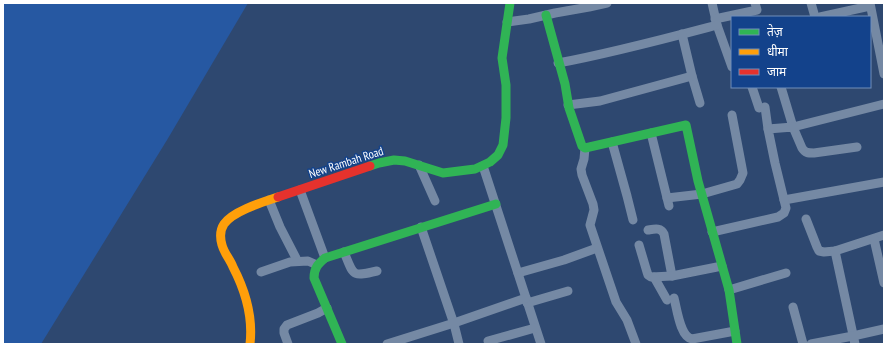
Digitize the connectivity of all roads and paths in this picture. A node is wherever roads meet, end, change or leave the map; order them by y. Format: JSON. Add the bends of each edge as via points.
{"nodes":[{"id":1,"x":510,"y":3,"type":"edge"},
{"id":2,"x":607,"y":3,"type":"edge"},
{"id":3,"x":712,"y":3,"type":"edge"},
{"id":4,"x":812,"y":3,"type":"edge"},
{"id":5,"x":870,"y":4,"type":"edge"},
{"id":6,"x":757,"y":10,"type":"edge"},
{"id":7,"x":546,"y":15,"type":"junction"},
{"id":8,"x":736,"y":16,"type":"edge"},
{"id":9,"x":816,"y":16,"type":"edge"},
{"id":10,"x":824,"y":16,"type":"edge"},
{"id":11,"x":731,"y":18,"type":"edge"},
{"id":12,"x":507,"y":22,"type":"junction"},
{"id":13,"x":716,"y":22,"type":"junction"},
{"id":14,"x":682,"y":34,"type":"junction"},
{"id":15,"x":882,"y":55,"type":"edge"},
{"id":16,"x":871,"y":57,"type":"edge"},
{"id":17,"x":558,"y":63,"type":"junction"},
{"id":18,"x":731,"y":64,"type":"edge"},
{"id":19,"x":884,"y":74,"type":"edge"},
{"id":20,"x":692,"y":76,"type":"junction"},
{"id":21,"x":752,"y":88,"type":"edge"},
{"id":22,"x":781,"y":88,"type":"edge"},
{"id":23,"x":700,"y":103,"type":"dead end"},
{"id":24,"x":884,"y":104,"type":"edge"},
{"id":25,"x":568,"y":105,"type":"junction"},
{"id":26,"x":732,"y":115,"type":"dead end"},
{"id":27,"x":793,"y":127,"type":"junction"},
{"id":28,"x":768,"y":129,"type":"junction"},
{"id":29,"x":651,"y":133,"type":"junction"},
{"id":30,"x":612,"y":142,"type":"junction"},
{"id":31,"x":857,"y":147,"type":"dead end"},
{"id":32,"x":585,"y":148,"type":"junction"},
{"id":33,"x":419,"y":165,"type":"junction"},
{"id":34,"x":483,"y":166,"type":"junction"},
{"id":35,"x":884,"y":182,"type":"edge"},
{"id":36,"x":300,"y":190,"type":"junction"},
{"id":37,"x":702,"y":194,"type":"junction"},
{"id":38,"x":269,"y":200,"type":"junction"},
{"id":39,"x":784,"y":200,"type":"junction"},
{"id":40,"x":435,"y":201,"type":"dead end"},
{"id":41,"x":496,"y":204,"type":"junction"},
{"id":42,"x":806,"y":219,"type":"dead end"},
{"id":43,"x":633,"y":220,"type":"dead end"},
{"id":44,"x":421,"y":228,"type":"junction"},
{"id":45,"x":648,"y":230,"type":"dead end"},
{"id":46,"x":712,"y":232,"type":"junction"},
{"id":47,"x":884,"y":235,"type":"edge"},
{"id":48,"x":874,"y":239,"type":"junction"},
{"id":49,"x":639,"y":245,"type":"dead end"},
{"id":50,"x":597,"y":248,"type":"junction"},
{"id":51,"x":835,"y":251,"type":"junction"},
{"id":52,"x":344,"y":252,"type":"junction"},
{"id":53,"x":296,"y":258,"type":"dead end"},
{"id":54,"x":325,"y":258,"type":"junction"},
{"id":55,"x":317,"y":265,"type":"junction"},
{"id":56,"x":722,"y":266,"type":"junction"},
{"id":57,"x":261,"y":272,"type":"dead end"},
{"id":58,"x":377,"y":272,"type":"dead end"},
{"id":59,"x":786,"y":273,"type":"dead end"},
{"id":60,"x":518,"y":274,"type":"junction"},
{"id":61,"x":672,"y":276,"type":"junction"},
{"id":62,"x":654,"y":277,"type":"junction"},
{"id":63,"x":884,"y":283,"type":"edge"},
{"id":64,"x":729,"y":290,"type":"junction"},
{"id":65,"x":568,"y":291,"type":"dead end"},
{"id":66,"x":527,"y":300,"type":"junction"},
{"id":67,"x":793,"y":307,"type":"dead end"},
{"id":68,"x":327,"y":308,"type":"junction"},
{"id":69,"x":454,"y":323,"type":"junction"},
{"id":70,"x":535,"y":328,"type":"junction"},
{"id":71,"x":884,"y":329,"type":"edge"},
{"id":72,"x":735,"y":331,"type":"junction"},
{"id":73,"x":854,"y":340,"type":"edge"},
{"id":74,"x":488,"y":341,"type":"dead end"},
{"id":75,"x":250,"y":344,"type":"edge"},
{"id":76,"x":288,"y":344,"type":"edge"},
{"id":77,"x":342,"y":344,"type":"edge"},
{"id":78,"x":390,"y":344,"type":"edge"},
{"id":79,"x":459,"y":344,"type":"edge"},
{"id":80,"x":540,"y":344,"type":"edge"},
{"id":81,"x":636,"y":344,"type":"edge"},
{"id":82,"x":737,"y":344,"type":"edge"},
{"id":83,"x":803,"y":344,"type":"edge"},
{"id":84,"x":811,"y":344,"type":"edge"}],
"edges":[{"from":1,"to":12,"type":"street","name":"New Rambah Road"},
{"from":2,"to":7,"type":"street"},
{"from":3,"to":13,"type":"street"},
{"from":4,"to":9,"type":"street"},
{"from":5,"to":10,"type":"street"},
{"from":5,"to":15,"type":"street"},
{"from":6,"to":8,"type":"street"},
{"from":7,"to":12,"type":"street"},
{"from":7,"to":17,"type":"street"},
{"from":11,"to":13,"type":"street"},
{"from":12,"to":34,"type":"street","name":"New Rambah Road","via":[[502,58],[506,85],[503,145],[498,155]]},
{"from":13,"to":14,"type":"street"},
{"from":13,"to":18,"type":"street"},
{"from":14,"to":17,"type":"street"},
{"from":14,"to":20,"type":"street"},
{"from":15,"to":16,"type":"street"},
{"from":15,"to":19,"type":"street"},
{"from":17,"to":25,"type":"street"},
{"from":20,"to":23,"type":"street"},
{"from":20,"to":25,"type":"street","via":[[600,101]]},
{"from":21,"to":28,"type":"street"},
{"from":22,"to":27,"type":"street"},
{"from":24,"to":27,"type":"street"},
{"from":25,"to":32,"type":"street","via":[[582,146]]},
{"from":26,"to":37,"type":"street","via":[[743,173],[737,184]]},
{"from":27,"to":28,"type":"street"},
{"from":27,"to":31,"type":"street","via":[[806,153]]},
{"from":28,"to":39,"type":"street"},
{"from":29,"to":30,"type":"street"},
{"from":29,"to":37,"type":"street","via":[[668,202]]},
{"from":29,"to":37,"type":"street","via":[[686,125]]},
{"from":30,"to":32,"type":"street"},
{"from":30,"to":43,"type":"street"},
{"from":32,"to":50,"type":"street","via":[[581,169],[593,204],[590,225]]},
{"from":33,"to":34,"type":"street","name":"New Rambah Road","via":[[443,173]]},
{"from":33,"to":36,"type":"street","name":"New Rambah Road","via":[[405,160],[386,161]]},
{"from":33,"to":40,"type":"street"},
{"from":34,"to":41,"type":"street"},
{"from":35,"to":39,"type":"street"},
{"from":36,"to":38,"type":"street","name":"New Rambah Road"},
{"from":36,"to":54,"type":"street"},
{"from":37,"to":46,"type":"street"},
{"from":38,"to":53,"type":"street"},
{"from":38,"to":75,"type":"street","name":"New Rambah Road","via":[[237,214],[224,224],[221,230],[224,251],[245,296],[249,315]]},
{"from":39,"to":46,"type":"street","via":[[786,208],[778,217]]},
{"from":41,"to":44,"type":"street"},
{"from":41,"to":60,"type":"street"},
{"from":42,"to":51,"type":"street","via":[[819,250]]},
{"from":44,"to":52,"type":"street"},
{"from":44,"to":69,"type":"street"},
{"from":45,"to":61,"type":"street","via":[[659,229],[664,234]]},
{"from":46,"to":56,"type":"street"},
{"from":47,"to":48,"type":"street"},
{"from":48,"to":51,"type":"street"},
{"from":48,"to":63,"type":"street"},
{"from":49,"to":62,"type":"street","via":[[648,275]]},
{"from":50,"to":60,"type":"street"},
{"from":50,"to":81,"type":"street","via":[[616,302],[627,320]]},
{"from":51,"to":73,"type":"street"},
{"from":52,"to":54,"type":"street"},
{"from":52,"to":58,"type":"street","via":[[352,272],[361,275]]},
{"from":54,"to":55,"type":"street"},
{"from":55,"to":57,"type":"street","via":[[308,261],[290,262]]},
{"from":55,"to":68,"type":"street","via":[[314,278]]},
{"from":56,"to":61,"type":"street"},
{"from":56,"to":64,"type":"street"},
{"from":59,"to":64,"type":"street"},
{"from":60,"to":66,"type":"street"},
{"from":61,"to":62,"type":"street"},
{"from":62,"to":72,"type":"street","via":[[670,299],[684,335],[688,338]]},
{"from":64,"to":72,"type":"street"},
{"from":65,"to":66,"type":"street"},
{"from":66,"to":69,"type":"street"},
{"from":66,"to":70,"type":"street"},
{"from":67,"to":83,"type":"street"},
{"from":68,"to":76,"type":"street","via":[[288,325],[284,329]]},
{"from":68,"to":77,"type":"street"},
{"from":69,"to":78,"type":"street"},
{"from":69,"to":79,"type":"street"},
{"from":70,"to":74,"type":"street"},
{"from":70,"to":80,"type":"street"},
{"from":71,"to":73,"type":"street"},
{"from":72,"to":82,"type":"street"},
{"from":73,"to":84,"type":"street"}]}
